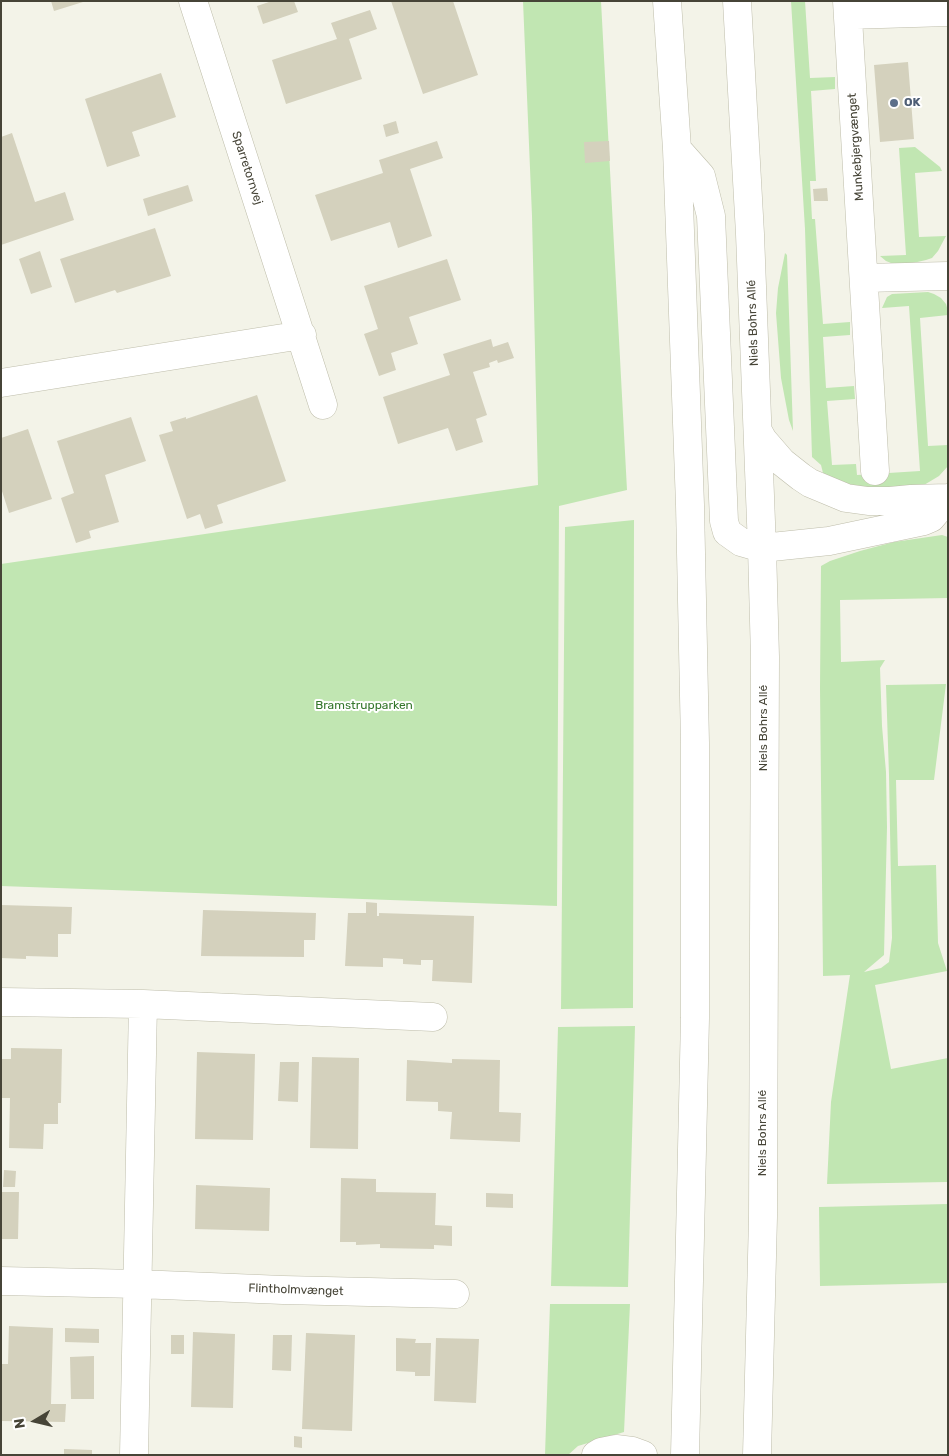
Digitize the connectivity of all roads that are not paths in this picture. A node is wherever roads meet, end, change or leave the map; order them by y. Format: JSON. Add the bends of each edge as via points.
{"nodes":[{"id":1,"x":193,"y":1,"type":"edge"},
{"id":2,"x":667,"y":1,"type":"edge"},
{"id":3,"x":737,"y":1,"type":"edge"},
{"id":4,"x":848,"y":8,"type":"edge"},
{"id":5,"x":948,"y":12,"type":"edge"},
{"id":6,"x":677,"y":149,"type":"junction"},
{"id":7,"x":948,"y":276,"type":"edge"},
{"id":8,"x":864,"y":278,"type":"junction"},
{"id":9,"x":302,"y":335,"type":"junction"},
{"id":10,"x":1,"y":383,"type":"edge"},
{"id":11,"x":323,"y":405,"type":"dead end"},
{"id":12,"x":758,"y":431,"type":"junction"},
{"id":13,"x":876,"y":471,"type":"dead end"},
{"id":14,"x":948,"y":498,"type":"edge"},
{"id":15,"x":762,"y":548,"type":"junction"},
{"id":16,"x":1,"y":1002,"type":"edge"},
{"id":17,"x":143,"y":1004,"type":"junction"},
{"id":18,"x":433,"y":1018,"type":"dead end"},
{"id":19,"x":1,"y":1281,"type":"edge"},
{"id":20,"x":138,"y":1284,"type":"junction"},
{"id":21,"x":455,"y":1294,"type":"dead end"},
{"id":22,"x":685,"y":1452,"type":"edge"},
{"id":23,"x":134,"y":1455,"type":"edge"},
{"id":24,"x":596,"y":1455,"type":"edge"},
{"id":25,"x":643,"y":1455,"type":"edge"},
{"id":26,"x":650,"y":1455,"type":"edge"},
{"id":27,"x":757,"y":1455,"type":"edge"}],
"edges":[{"from":1,"to":9,"type":"street","name":"Sparretornvej"},
{"from":2,"to":6,"type":"street"},
{"from":3,"to":12,"type":"street","name":"Niels Bohrs Allé"},
{"from":4,"to":5,"type":"street","name":"Munkebjergvænget"},
{"from":4,"to":8,"type":"street","name":"Munkebjergvænget"},
{"from":6,"to":15,"type":"street","via":[[701,176],[711,216],[724,521],[727,532],[741,542]]},
{"from":6,"to":22,"type":"street","via":[[695,752],[695,1018]]},
{"from":7,"to":8,"type":"street"},
{"from":8,"to":13,"type":"street","name":"Munkebjergvænget"},
{"from":9,"to":10,"type":"street"},
{"from":9,"to":11,"type":"street","name":"Sparretornvej"},
{"from":12,"to":14,"type":"street","via":[[782,462],[801,477],[846,498],[890,501]]},
{"from":12,"to":15,"type":"street","name":"Niels Bohrs Allé"},
{"from":14,"to":15,"type":"street","via":[[931,518],[924,521],[829,541]]},
{"from":15,"to":27,"type":"street","name":"Niels Bohrs Allé","via":[[765,658],[763,1217]]},
{"from":16,"to":17,"type":"street"},
{"from":17,"to":18,"type":"street"},
{"from":17,"to":20,"type":"street"},
{"from":19,"to":20,"type":"street","name":"Flintholmvænget"},
{"from":20,"to":21,"type":"street","name":"Flintholmvænget"},
{"from":20,"to":23,"type":"street"},
{"from":22,"to":26,"type":"street"},
{"from":24,"to":25,"type":"street","via":[[616,1450]]}]}
